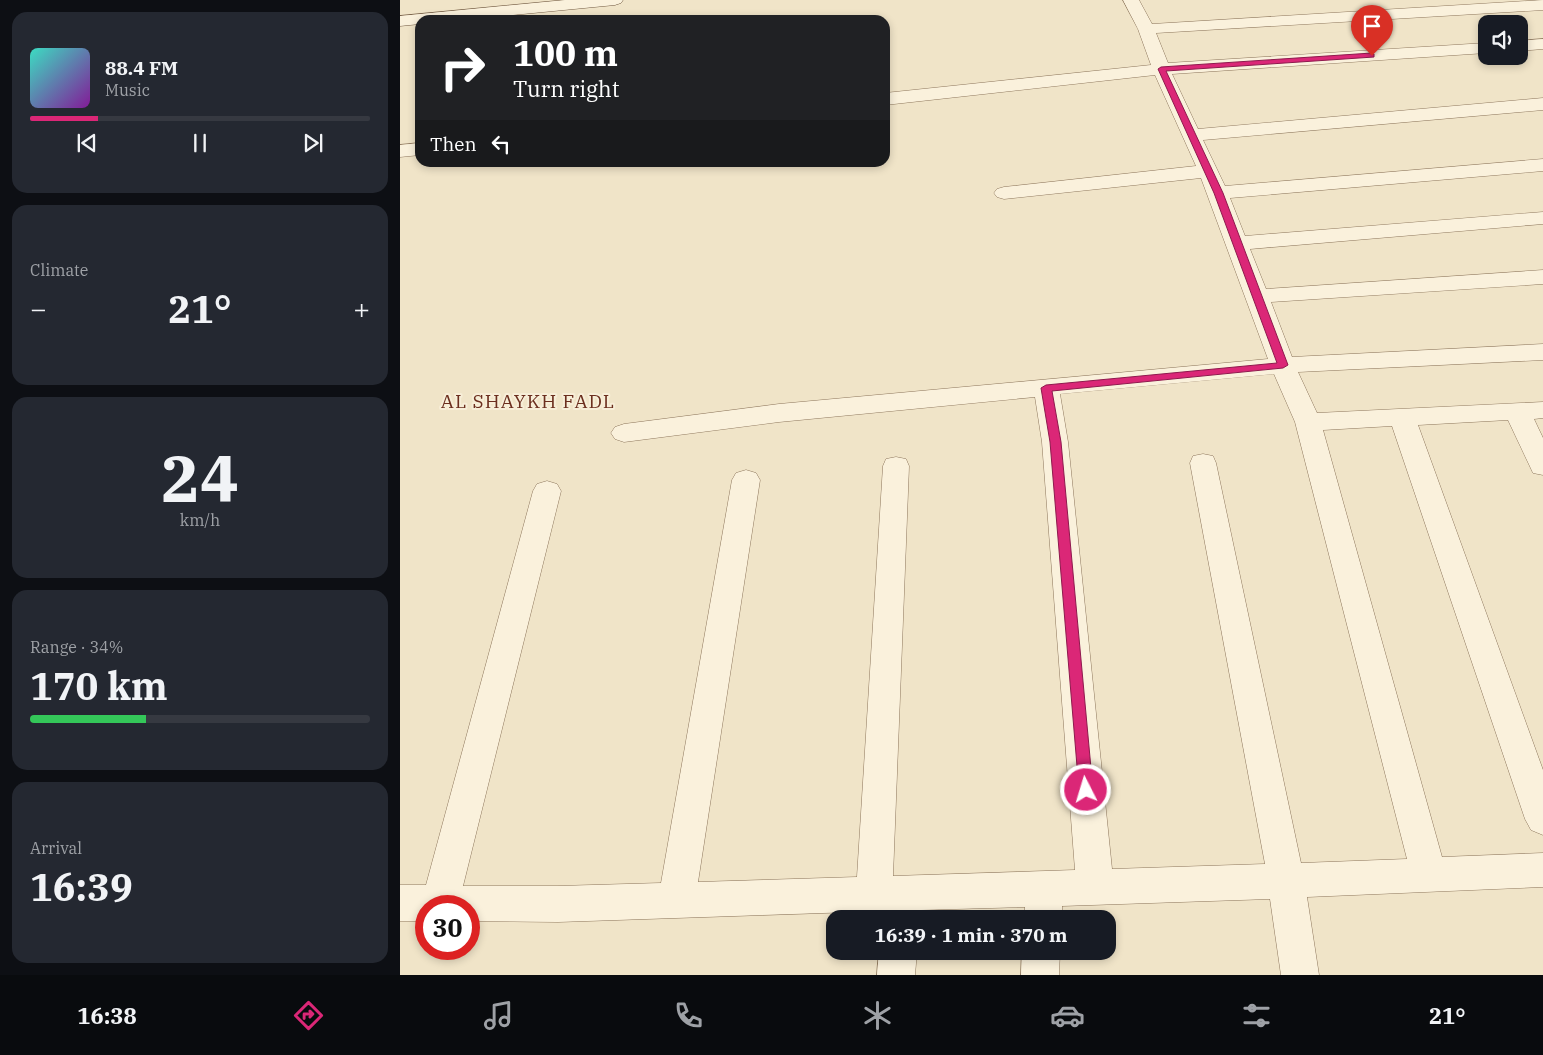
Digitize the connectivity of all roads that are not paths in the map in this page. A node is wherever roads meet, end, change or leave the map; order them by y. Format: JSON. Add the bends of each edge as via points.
{"nodes":[{"id":1,"x":615,"y":0,"type":"edge"},
{"id":2,"x":1131,"y":0,"type":"edge"},
{"id":3,"x":557,"y":3,"type":"edge"},
{"id":4,"x":1543,"y":5,"type":"edge"},
{"id":5,"x":452,"y":15,"type":"edge"},
{"id":6,"x":415,"y":19,"type":"edge"},
{"id":7,"x":400,"y":21,"type":"edge"},
{"id":8,"x":1146,"y":29,"type":"junction"},
{"id":9,"x":1543,"y":44,"type":"edge"},
{"id":10,"x":1528,"y":45,"type":"edge"},
{"id":11,"x":1478,"y":49,"type":"edge"},
{"id":12,"x":1161,"y":69,"type":"junction"},
{"id":13,"x":890,"y":98,"type":"edge"},
{"id":14,"x":1543,"y":104,"type":"edge"},
{"id":15,"x":1191,"y":135,"type":"junction"},
{"id":16,"x":415,"y":150,"type":"edge"},
{"id":17,"x":400,"y":151,"type":"edge"},
{"id":18,"x":1543,"y":165,"type":"edge"},
{"id":19,"x":1213,"y":182,"type":"junction"},
{"id":20,"x":1004,"y":193,"type":"dead end"},
{"id":21,"x":1543,"y":218,"type":"edge"},
{"id":22,"x":1238,"y":243,"type":"junction"},
{"id":23,"x":1543,"y":277,"type":"edge"},
{"id":24,"x":1258,"y":296,"type":"junction"},
{"id":25,"x":1543,"y":352,"type":"edge"},
{"id":26,"x":1283,"y":365,"type":"junction"},
{"id":27,"x":1046,"y":388,"type":"junction"},
{"id":28,"x":1543,"y":410,"type":"edge"},
{"id":29,"x":1516,"y":411,"type":"junction"},
{"id":30,"x":1402,"y":417,"type":"junction"},
{"id":31,"x":1308,"y":422,"type":"junction"},
{"id":32,"x":624,"y":433,"type":"dead end"},
{"id":33,"x":1203,"y":462,"type":"dead end"},
{"id":34,"x":896,"y":466,"type":"dead end"},
{"id":35,"x":1543,"y":466,"type":"edge"},
{"id":36,"x":746,"y":480,"type":"dead end"},
{"id":37,"x":548,"y":491,"type":"dead end"},
{"id":38,"x":1543,"y":819,"type":"edge"},
{"id":39,"x":1543,"y":870,"type":"edge"},
{"id":40,"x":1429,"y":875,"type":"junction"},
{"id":41,"x":1286,"y":881,"type":"junction"},
{"id":42,"x":1095,"y":887,"type":"junction"},
{"id":43,"x":442,"y":895,"type":"edge"},
{"id":44,"x":677,"y":900,"type":"junction"},
{"id":45,"x":893,"y":902,"type":"edge"},
{"id":46,"x":400,"y":903,"type":"edge"},
{"id":47,"x":415,"y":903,"type":"edge"},
{"id":48,"x":480,"y":903,"type":"edge"},
{"id":49,"x":1044,"y":904,"type":"edge"},
{"id":50,"x":897,"y":960,"type":"edge"},
{"id":51,"x":1041,"y":960,"type":"edge"},
{"id":52,"x":896,"y":975,"type":"edge"},
{"id":53,"x":1040,"y":975,"type":"edge"},
{"id":54,"x":1300,"y":975,"type":"edge"}],
"edges":[{"from":1,"to":3,"type":"street"},
{"from":2,"to":8,"type":"street"},
{"from":3,"to":5,"type":"street"},
{"from":4,"to":8,"type":"street"},
{"from":6,"to":7,"type":"street"},
{"from":8,"to":12,"type":"street"},
{"from":9,"to":10,"type":"street"},
{"from":11,"to":12,"type":"street"},
{"from":12,"to":13,"type":"street"},
{"from":12,"to":15,"type":"street"},
{"from":14,"to":15,"type":"street"},
{"from":15,"to":19,"type":"street"},
{"from":16,"to":17,"type":"street"},
{"from":18,"to":19,"type":"street"},
{"from":19,"to":20,"type":"street"},
{"from":19,"to":22,"type":"street"},
{"from":21,"to":22,"type":"street"},
{"from":22,"to":24,"type":"street"},
{"from":23,"to":24,"type":"street"},
{"from":24,"to":26,"type":"street"},
{"from":25,"to":26,"type":"street"},
{"from":26,"to":27,"type":"street"},
{"from":26,"to":31,"type":"street"},
{"from":27,"to":32,"type":"street"},
{"from":27,"to":42,"type":"street","via":[[1055,442]]},
{"from":28,"to":29,"type":"street"},
{"from":29,"to":30,"type":"street"},
{"from":29,"to":35,"type":"street"},
{"from":30,"to":31,"type":"street"},
{"from":30,"to":38,"type":"street"},
{"from":31,"to":40,"type":"street"},
{"from":33,"to":41,"type":"street"},
{"from":34,"to":45,"type":"street"},
{"from":36,"to":44,"type":"street"},
{"from":37,"to":43,"type":"street"},
{"from":39,"to":40,"type":"street"},
{"from":40,"to":41,"type":"street"},
{"from":41,"to":42,"type":"street"},
{"from":41,"to":54,"type":"street"},
{"from":42,"to":49,"type":"street"},
{"from":44,"to":45,"type":"street"},
{"from":44,"to":48,"type":"street"},
{"from":45,"to":49,"type":"street"},
{"from":46,"to":47,"type":"street"},
{"from":50,"to":52,"type":"street"},
{"from":51,"to":53,"type":"street"}]}
